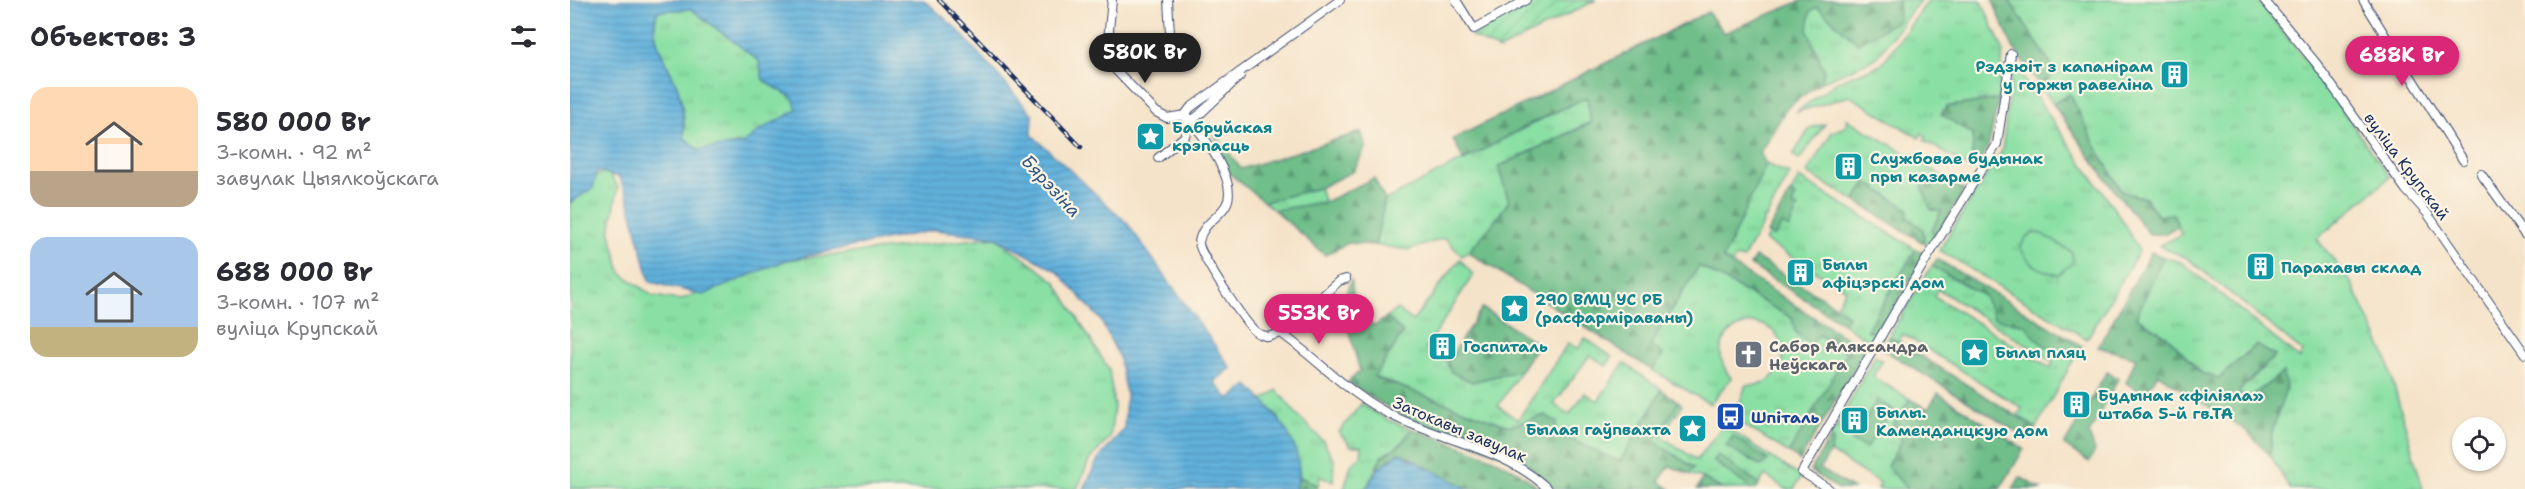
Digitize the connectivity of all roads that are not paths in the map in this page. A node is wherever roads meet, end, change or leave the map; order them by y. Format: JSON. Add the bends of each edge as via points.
{"nodes":[{"id":1,"x":1112,"y":0,"type":"edge"},
{"id":2,"x":1168,"y":0,"type":"edge"},
{"id":3,"x":1340,"y":0,"type":"edge"},
{"id":4,"x":1456,"y":0,"type":"edge"},
{"id":5,"x":1526,"y":0,"type":"edge"},
{"id":6,"x":2264,"y":0,"type":"edge"},
{"id":7,"x":2363,"y":0,"type":"edge"},
{"id":8,"x":1170,"y":33,"type":"dead end"},
{"id":9,"x":2011,"y":54,"type":"dead end"},
{"id":10,"x":1187,"y":118,"type":"junction"},
{"id":11,"x":1158,"y":158,"type":"dead end"},
{"id":12,"x":2463,"y":160,"type":"dead end"},
{"id":13,"x":2481,"y":174,"type":"dead end"},
{"id":14,"x":2525,"y":235,"type":"edge"},
{"id":15,"x":1346,"y":279,"type":"dead end"},
{"id":16,"x":1281,"y":333,"type":"junction"},
{"id":17,"x":2525,"y":354,"type":"edge"},
{"id":18,"x":1548,"y":489,"type":"edge"},
{"id":19,"x":1829,"y":489,"type":"edge"}],
"edges":[{"from":1,"to":10,"type":"street","via":[[1106,60],[1155,112],[1167,118]]},
{"from":2,"to":8,"type":"street"},
{"from":3,"to":10,"type":"street","via":[[1190,108]]},
{"from":4,"to":5,"type":"street","via":[[1474,28]]},
{"from":6,"to":17,"type":"street","name":"вуліца Крупскай","via":[[2316,63],[2406,190],[2427,213]]},
{"from":7,"to":12,"type":"street"},
{"from":9,"to":19,"type":"street","via":[[1997,144],[1802,472]]},
{"from":10,"to":11,"type":"street","via":[[1185,136]]},
{"from":10,"to":16,"type":"street","name":"Затокавы завулак","via":[[1210,146],[1225,176],[1229,195],[1228,203],[1202,231],[1202,254],[1255,331],[1268,337]]},
{"from":13,"to":14,"type":"street"},
{"from":15,"to":16,"type":"street"},
{"from":16,"to":18,"type":"street","name":"Затокавы завулак","via":[[1379,409],[1509,461]]}]}
